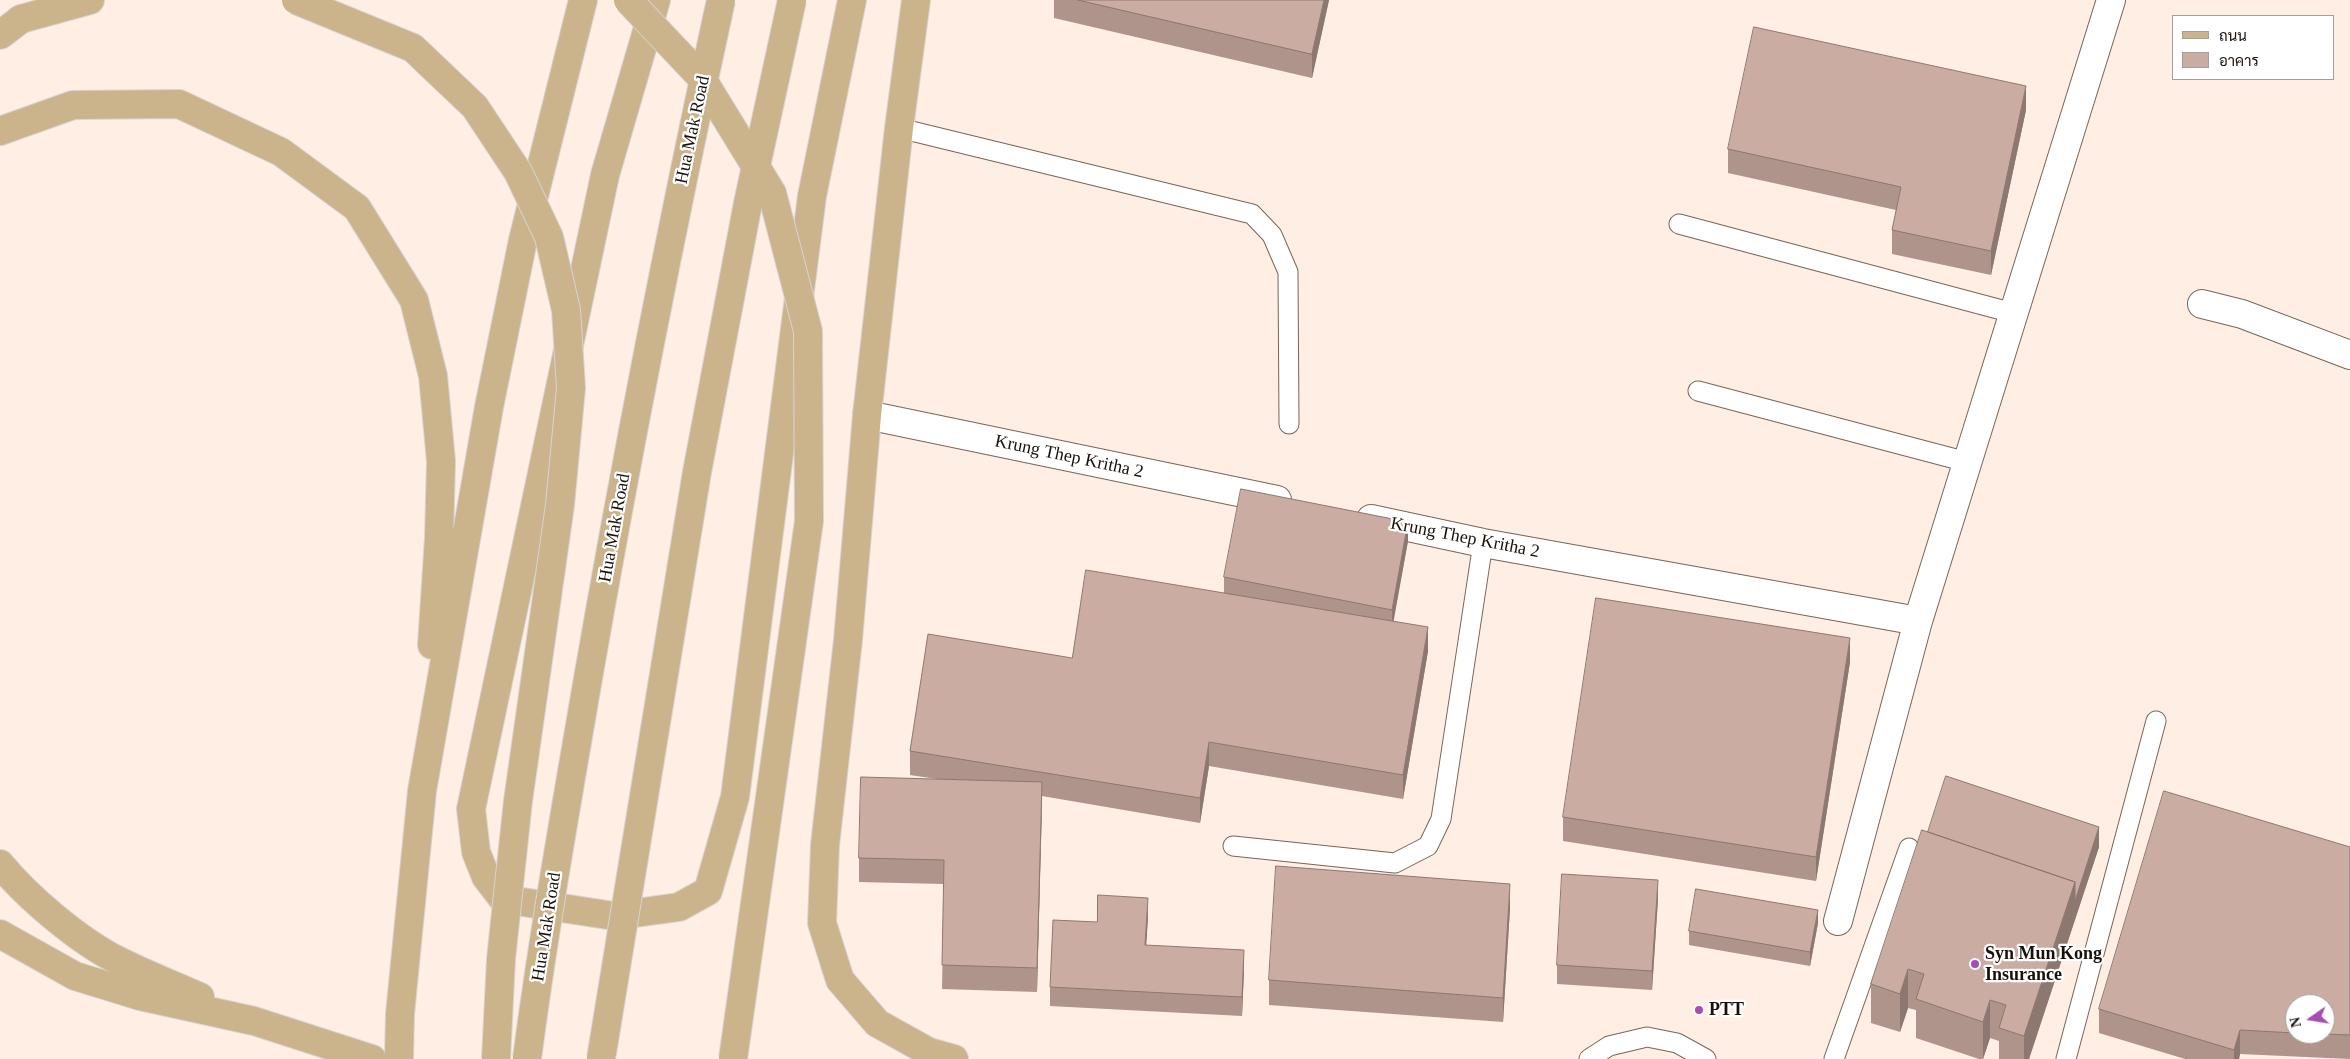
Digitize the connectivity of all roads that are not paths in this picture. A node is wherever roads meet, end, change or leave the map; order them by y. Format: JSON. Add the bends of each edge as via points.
{"nodes":[{"id":1,"x":90,"y":0,"type":"edge"},
{"id":2,"x":296,"y":0,"type":"edge"},
{"id":3,"x":583,"y":0,"type":"edge"},
{"id":4,"x":628,"y":0,"type":"edge"},
{"id":5,"x":656,"y":0,"type":"edge"},
{"id":6,"x":721,"y":0,"type":"edge"},
{"id":7,"x":792,"y":0,"type":"edge"},
{"id":8,"x":852,"y":0,"type":"edge"},
{"id":9,"x":916,"y":0,"type":"edge"},
{"id":10,"x":2111,"y":0,"type":"edge"},
{"id":11,"x":0,"y":35,"type":"edge"},
{"id":12,"x":899,"y":128,"type":"junction"},
{"id":13,"x":0,"y":131,"type":"edge"},
{"id":14,"x":1679,"y":224,"type":"dead end"},
{"id":15,"x":2202,"y":304,"type":"dead end"},
{"id":16,"x":2013,"y":312,"type":"junction"},
{"id":17,"x":2350,"y":355,"type":"edge"},
{"id":18,"x":1698,"y":390,"type":"dead end"},
{"id":19,"x":868,"y":415,"type":"junction"},
{"id":20,"x":1289,"y":424,"type":"dead end"},
{"id":21,"x":1967,"y":462,"type":"junction"},
{"id":22,"x":1297,"y":504,"type":"edge"},
{"id":23,"x":1346,"y":514,"type":"edge"},
{"id":24,"x":1483,"y":543,"type":"junction"},
{"id":25,"x":1918,"y":621,"type":"junction"},
{"id":26,"x":2156,"y":721,"type":"dead end"},
{"id":27,"x":422,"y":791,"type":"junction"},
{"id":28,"x":1232,"y":846,"type":"dead end"},
{"id":29,"x":1909,"y":848,"type":"dead end"},
{"id":30,"x":0,"y":864,"type":"edge"},
{"id":31,"x":1838,"y":921,"type":"dead end"},
{"id":32,"x":0,"y":934,"type":"edge"},
{"id":33,"x":254,"y":1022,"type":"junction"},
{"id":34,"x":372,"y":1059,"type":"edge"},
{"id":35,"x":399,"y":1059,"type":"edge"},
{"id":36,"x":496,"y":1059,"type":"edge"},
{"id":37,"x":527,"y":1059,"type":"edge"},
{"id":38,"x":601,"y":1059,"type":"edge"},
{"id":39,"x":733,"y":1059,"type":"edge"},
{"id":40,"x":954,"y":1059,"type":"edge"},
{"id":41,"x":1589,"y":1059,"type":"edge"},
{"id":42,"x":1706,"y":1059,"type":"edge"},
{"id":43,"x":1834,"y":1059,"type":"edge"},
{"id":44,"x":2066,"y":1059,"type":"edge"}],
"edges":[{"from":1,"to":11,"type":"main road","via":[[21,20]]},
{"from":2,"to":36,"type":"main road","bridge":true,"via":[[413,48],[475,107],[518,172],[549,237],[566,310],[571,388],[560,505],[518,801],[501,958]]},
{"from":3,"to":27,"type":"main road","via":[[523,240],[491,397]]},
{"from":4,"to":39,"type":"main road","bridge":true,"via":[[701,76],[772,193],[808,331],[809,521]]},
{"from":5,"to":8,"type":"main road","via":[[605,175],[471,809],[476,852],[486,877],[503,900],[614,916],[679,907],[708,891],[723,843],[736,788],[812,196]]},
{"from":6,"to":37,"type":"main road","name":"Hua Mak Road","bridge":true,"via":[[625,469]]},
{"from":7,"to":38,"type":"main road","bridge":true,"via":[[748,203],[697,472]]},
{"from":9,"to":12,"type":"main road"},
{"from":10,"to":16,"type":"street"},
{"from":12,"to":19,"type":"main road"},
{"from":12,"to":20,"type":"lane","via":[[1252,214],[1272,235],[1288,272]]},
{"from":13,"to":27,"type":"main road","via":[[73,105],[179,104],[281,152],[357,208],[414,300],[433,376],[441,461],[439,538]]},
{"from":14,"to":16,"type":"lane"},
{"from":15,"to":17,"type":"street","via":[[2242,314]]},
{"from":16,"to":21,"type":"street"},
{"from":18,"to":21,"type":"lane"},
{"from":19,"to":22,"type":"street","name":"Krung Thep Kritha 2"},
{"from":19,"to":40,"type":"main road","via":[[825,845],[822,923],[840,980],[877,1022],[929,1052]]},
{"from":21,"to":25,"type":"street"},
{"from":23,"to":24,"type":"street","name":"Krung Thep Kritha 2"},
{"from":24,"to":25,"type":"street","name":"Krung Thep Kritha 2"},
{"from":24,"to":28,"type":"lane","via":[[1441,819],[1428,846],[1395,863]]},
{"from":25,"to":31,"type":"street"},
{"from":26,"to":44,"type":"lane"},
{"from":27,"to":35,"type":"main road","via":[[400,1014]]},
{"from":29,"to":43,"type":"lane"},
{"from":30,"to":33,"type":"main road","via":[[59,921],[118,960]]},
{"from":32,"to":33,"type":"main road","via":[[75,976],[140,996]]},
{"from":33,"to":34,"type":"main road"},
{"from":41,"to":42,"type":"lane","via":[[1609,1046],[1646,1037],[1677,1043]]}]}
